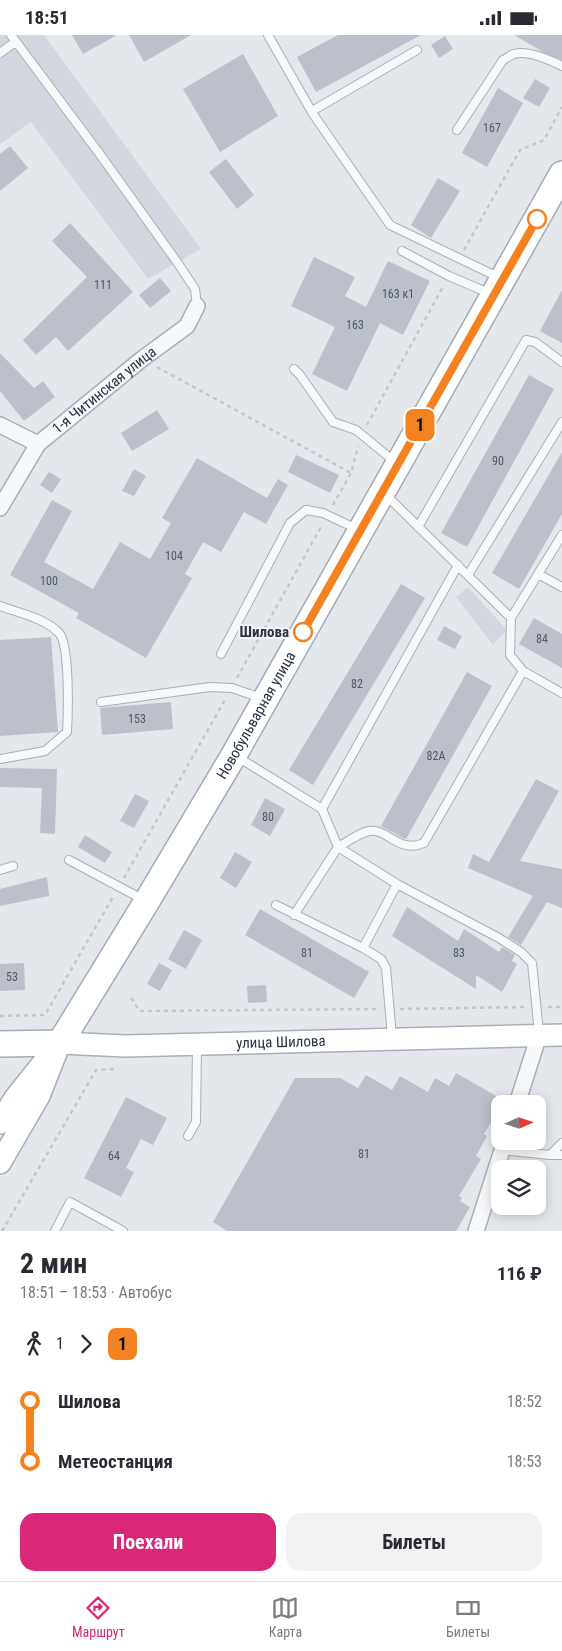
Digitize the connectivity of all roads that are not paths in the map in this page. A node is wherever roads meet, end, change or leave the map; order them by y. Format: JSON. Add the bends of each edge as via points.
{"nodes":[{"id":1,"x":268,"y":35,"type":"edge"},
{"id":2,"x":13,"y":38,"type":"edge"},
{"id":3,"x":416,"y":51,"type":"dead end"},
{"id":4,"x":0,"y":53,"type":"edge"},
{"id":5,"x":562,"y":66,"type":"edge"},
{"id":6,"x":312,"y":111,"type":"junction"},
{"id":7,"x":457,"y":130,"type":"dead end"},
{"id":8,"x":562,"y":174,"type":"edge"},
{"id":9,"x":402,"y":251,"type":"dead end"},
{"id":10,"x":497,"y":287,"type":"junction"},
{"id":11,"x":197,"y":306,"type":"joint"},
{"id":12,"x":562,"y":363,"type":"edge"},
{"id":13,"x":294,"y":369,"type":"dead end"},
{"id":14,"x":562,"y":422,"type":"edge"},
{"id":15,"x":0,"y":425,"type":"edge"},
{"id":16,"x":38,"y":445,"type":"junction"},
{"id":17,"x":398,"y":465,"type":"junction"},
{"id":18,"x":382,"y":492,"type":"junction"},
{"id":19,"x":0,"y":508,"type":"edge"},
{"id":20,"x":418,"y":527,"type":"junction"},
{"id":21,"x":360,"y":531,"type":"junction"},
{"id":22,"x":562,"y":535,"type":"edge"},
{"id":23,"x":458,"y":565,"type":"junction"},
{"id":24,"x":538,"y":574,"type":"junction"},
{"id":25,"x":468,"y":575,"type":"junction"},
{"id":26,"x":562,"y":587,"type":"edge"},
{"id":27,"x":0,"y":606,"type":"edge"},
{"id":28,"x":511,"y":618,"type":"junction"},
{"id":29,"x":221,"y":654,"type":"dead end"},
{"id":30,"x":523,"y":671,"type":"junction"},
{"id":31,"x":562,"y":693,"type":"edge"},
{"id":32,"x":265,"y":699,"type":"junction"},
{"id":33,"x":101,"y":702,"type":"dead end"},
{"id":34,"x":234,"y":755,"type":"junction"},
{"id":35,"x":0,"y":759,"type":"edge"},
{"id":36,"x":322,"y":809,"type":"junction"},
{"id":37,"x":338,"y":847,"type":"junction"},
{"id":38,"x":69,"y":859,"type":"dead end"},
{"id":39,"x":13,"y":866,"type":"dead end"},
{"id":40,"x":0,"y":870,"type":"edge"},
{"id":41,"x":397,"y":884,"type":"junction"},
{"id":42,"x":147,"y":901,"type":"junction"},
{"id":43,"x":276,"y":905,"type":"dead end"},
{"id":44,"x":294,"y":915,"type":"junction"},
{"id":45,"x":363,"y":948,"type":"junction"},
{"id":46,"x":562,"y":1033,"type":"edge"},
{"id":47,"x":539,"y":1035,"type":"junction"},
{"id":48,"x":392,"y":1039,"type":"junction"},
{"id":49,"x":60,"y":1043,"type":"junction"},
{"id":50,"x":0,"y":1044,"type":"edge"},
{"id":51,"x":197,"y":1044,"type":"junction"},
{"id":52,"x":520,"y":1095,"type":"edge"},
{"id":53,"x":0,"y":1123,"type":"edge"},
{"id":54,"x":188,"y":1136,"type":"dead end"},
{"id":55,"x":562,"y":1143,"type":"edge"},
{"id":56,"x":502,"y":1150,"type":"edge"},
{"id":57,"x":524,"y":1150,"type":"edge"},
{"id":58,"x":550,"y":1155,"type":"junction"},
{"id":59,"x":562,"y":1155,"type":"edge"},
{"id":60,"x":0,"y":1163,"type":"edge"},
{"id":61,"x":55,"y":1231,"type":"edge"},
{"id":62,"x":123,"y":1231,"type":"edge"},
{"id":63,"x":476,"y":1231,"type":"edge"}],
"edges":[{"from":1,"to":6,"type":"lane"},
{"from":2,"to":4,"type":"lane"},
{"from":2,"to":11,"type":"lane","via":[[177,262],[195,289]]},
{"from":3,"to":6,"type":"lane"},
{"from":5,"to":7,"type":"lane","via":[[532,54],[514,53],[503,60]]},
{"from":6,"to":10,"type":"lane","via":[[390,225],[458,259]]},
{"from":8,"to":10,"type":"main road","name":"Новобульварная улица"},
{"from":9,"to":10,"type":"lane","via":[[449,276]]},
{"from":10,"to":17,"type":"main road","name":"Новобульварная улица"},
{"from":11,"to":16,"type":"street","name":"1-я Читинская улица","via":[[187,326]]},
{"from":12,"to":20,"type":"lane","via":[[535,342],[526,340]]},
{"from":13,"to":17,"type":"lane","via":[[333,422],[356,431]]},
{"from":14,"to":25,"type":"lane"},
{"from":15,"to":16,"type":"street","name":"1-я Читинская улица"},
{"from":16,"to":19,"type":"street"},
{"from":17,"to":18,"type":"main road","name":"Новобульварная улица"},
{"from":18,"to":20,"type":"lane"},
{"from":18,"to":21,"type":"main road","name":"Новобульварная улица"},
{"from":20,"to":23,"type":"lane"},
{"from":21,"to":29,"type":"lane","via":[[327,515],[306,510],[290,523]]},
{"from":21,"to":32,"type":"main road","name":"Новобульварная улица"},
{"from":22,"to":24,"type":"lane"},
{"from":23,"to":25,"type":"lane"},
{"from":23,"to":36,"type":"lane"},
{"from":24,"to":26,"type":"lane"},
{"from":24,"to":28,"type":"lane"},
{"from":25,"to":28,"type":"lane"},
{"from":27,"to":35,"type":"lane","via":[[49,625],[62,635],[67,665],[68,713],[67,732],[45,751]]},
{"from":28,"to":30,"type":"lane","via":[[510,655]]},
{"from":30,"to":31,"type":"lane"},
{"from":30,"to":37,"type":"lane","via":[[424,843],[406,846],[370,831]]},
{"from":32,"to":33,"type":"lane","via":[[232,688],[210,687]]},
{"from":32,"to":34,"type":"main road","name":"Новобульварная улица"},
{"from":34,"to":36,"type":"lane"},
{"from":34,"to":42,"type":"main road","name":"Новобульварная улица"},
{"from":36,"to":37,"type":"lane"},
{"from":37,"to":41,"type":"lane"},
{"from":37,"to":44,"type":"lane"},
{"from":38,"to":42,"type":"lane"},
{"from":39,"to":40,"type":"lane"},
{"from":41,"to":45,"type":"lane"},
{"from":41,"to":47,"type":"lane","via":[[499,938],[532,963]]},
{"from":42,"to":49,"type":"main road","name":"Новобульварная улица"},
{"from":43,"to":44,"type":"lane"},
{"from":44,"to":45,"type":"lane"},
{"from":45,"to":48,"type":"lane","via":[[381,959],[386,968]]},
{"from":46,"to":47,"type":"main road","name":"улица Шилова"},
{"from":47,"to":48,"type":"main road","name":"улица Шилова"},
{"from":47,"to":52,"type":"street"},
{"from":48,"to":51,"type":"main road","name":"улица Шилова"},
{"from":49,"to":50,"type":"main road","name":"улица Шилова"},
{"from":49,"to":51,"type":"main road","name":"улица Шилова","via":[[125,1046]]},
{"from":49,"to":53,"type":"main road","name":"Новобульварная улица","via":[[15,1098]]},
{"from":49,"to":60,"type":"main road","name":"Новобульварная улица","via":[[39,1096]]},
{"from":51,"to":54,"type":"lane","via":[[196,1122]]},
{"from":55,"to":58,"type":"lane"},
{"from":56,"to":63,"type":"street"},
{"from":57,"to":58,"type":"lane"},
{"from":58,"to":59,"type":"lane"},
{"from":61,"to":62,"type":"lane","via":[[70,1202]]}]}
